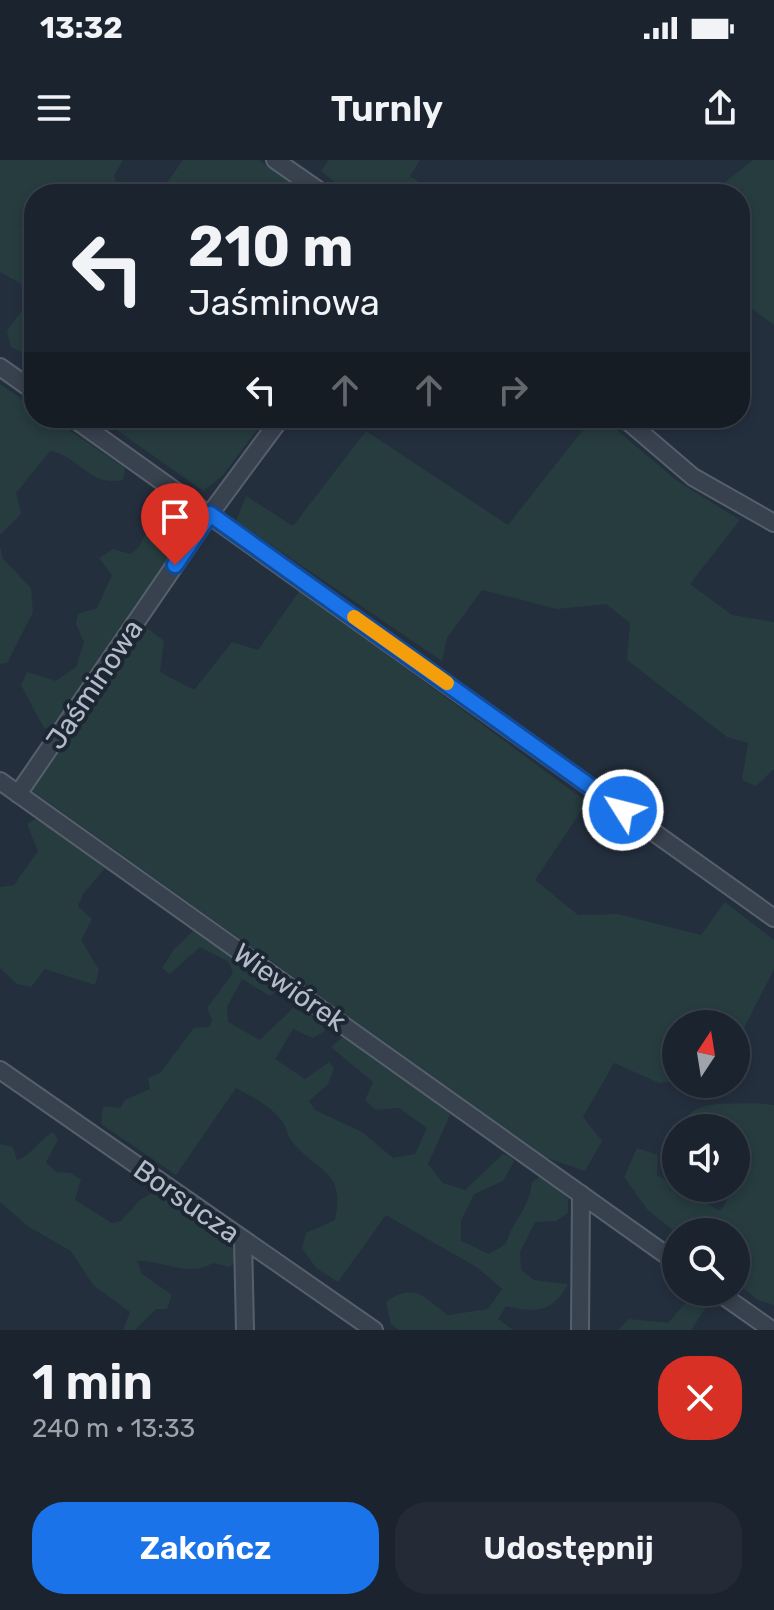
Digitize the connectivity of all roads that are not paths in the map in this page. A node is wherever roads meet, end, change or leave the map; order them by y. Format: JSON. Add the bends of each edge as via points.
{"nodes":[{"id":1,"x":275,"y":160,"type":"edge"},
{"id":2,"x":310,"y":184,"type":"edge"},
{"id":3,"x":0,"y":367,"type":"edge"},
{"id":4,"x":24,"y":384,"type":"edge"},
{"id":5,"x":87,"y":428,"type":"edge"},
{"id":6,"x":274,"y":428,"type":"edge"},
{"id":7,"x":636,"y":428,"type":"edge"},
{"id":8,"x":210,"y":514,"type":"junction"},
{"id":9,"x":774,"y":523,"type":"edge"},
{"id":10,"x":0,"y":781,"type":"edge"},
{"id":11,"x":18,"y":794,"type":"junction"},
{"id":12,"x":774,"y":918,"type":"edge"},
{"id":13,"x":0,"y":1070,"type":"edge"},
{"id":14,"x":581,"y":1194,"type":"junction"},
{"id":15,"x":243,"y":1240,"type":"junction"},
{"id":16,"x":662,"y":1252,"type":"edge"},
{"id":17,"x":738,"y":1306,"type":"edge"},
{"id":18,"x":245,"y":1330,"type":"edge"},
{"id":19,"x":374,"y":1330,"type":"edge"},
{"id":20,"x":580,"y":1330,"type":"edge"},
{"id":21,"x":772,"y":1330,"type":"edge"}],
"edges":[{"from":1,"to":2,"type":"street"},
{"from":3,"to":4,"type":"street"},
{"from":5,"to":8,"type":"street"},
{"from":6,"to":8,"type":"street","name":"Jaśminowa"},
{"from":7,"to":9,"type":"street","via":[[693,477]]},
{"from":8,"to":11,"type":"street","name":"Jaśminowa"},
{"from":8,"to":12,"type":"street"},
{"from":10,"to":11,"type":"street","name":"Wiewiórek"},
{"from":11,"to":14,"type":"street","name":"Wiewiórek"},
{"from":13,"to":15,"type":"street","name":"Borsucza"},
{"from":14,"to":16,"type":"street","name":"Wiewiórek"},
{"from":14,"to":20,"type":"street"},
{"from":15,"to":18,"type":"street"},
{"from":15,"to":19,"type":"street","name":"Borsucza"},
{"from":17,"to":21,"type":"street"}]}
